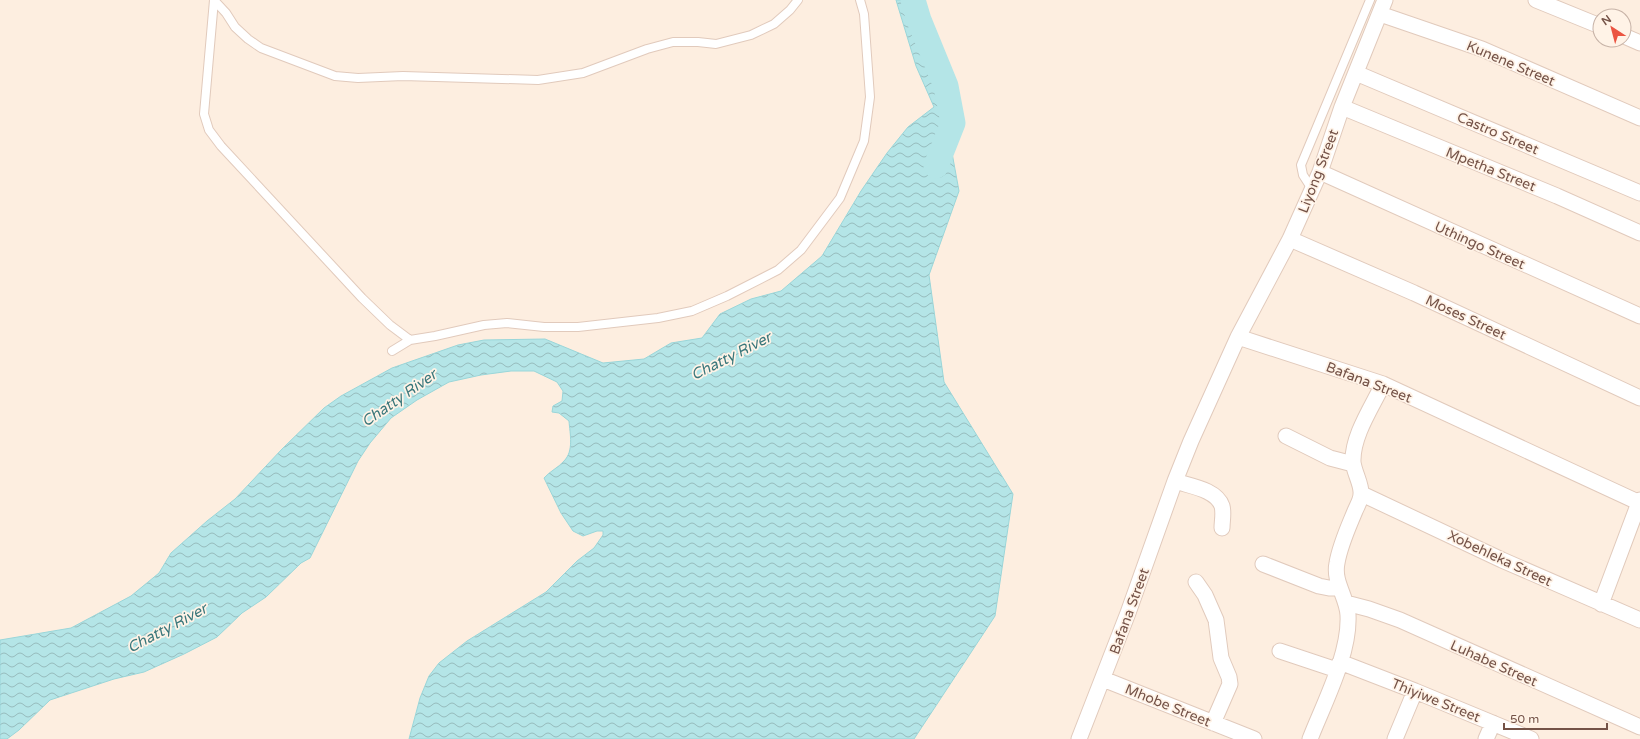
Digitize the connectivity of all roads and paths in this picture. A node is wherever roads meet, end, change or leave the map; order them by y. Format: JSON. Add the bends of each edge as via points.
{"nodes":[{"id":1,"x":214,"y":0,"type":"edge"},
{"id":2,"x":798,"y":0,"type":"edge"},
{"id":3,"x":860,"y":0,"type":"edge"},
{"id":4,"x":1370,"y":0,"type":"edge"},
{"id":5,"x":1385,"y":0,"type":"edge"},
{"id":6,"x":1536,"y":0,"type":"edge"},
{"id":7,"x":1380,"y":14,"type":"junction"},
{"id":8,"x":1592,"y":23,"type":"edge"},
{"id":9,"x":1356,"y":72,"type":"junction"},
{"id":10,"x":1342,"y":107,"type":"junction"},
{"id":11,"x":1640,"y":118,"type":"edge"},
{"id":12,"x":1320,"y":172,"type":"junction"},
{"id":13,"x":1312,"y":189,"type":"junction"},
{"id":14,"x":1640,"y":193,"type":"edge"},
{"id":15,"x":1640,"y":233,"type":"edge"},
{"id":16,"x":1290,"y":239,"type":"junction"},
{"id":17,"x":1640,"y":316,"type":"edge"},
{"id":18,"x":1238,"y":337,"type":"junction"},
{"id":19,"x":410,"y":340,"type":"junction"},
{"id":20,"x":392,"y":351,"type":"dead end"},
{"id":21,"x":1382,"y":384,"type":"junction"},
{"id":22,"x":1640,"y":398,"type":"edge"},
{"id":23,"x":1286,"y":436,"type":"dead end"},
{"id":24,"x":1353,"y":464,"type":"junction"},
{"id":25,"x":1175,"y":481,"type":"junction"},
{"id":26,"x":1362,"y":494,"type":"junction"},
{"id":27,"x":1640,"y":502,"type":"edge"},
{"id":28,"x":1222,"y":528,"type":"dead end"},
{"id":29,"x":1263,"y":564,"type":"dead end"},
{"id":30,"x":1196,"y":582,"type":"dead end"},
{"id":31,"x":1339,"y":588,"type":"junction"},
{"id":32,"x":1346,"y":603,"type":"junction"},
{"id":33,"x":1601,"y":604,"type":"junction"},
{"id":34,"x":1640,"y":620,"type":"edge"},
{"id":35,"x":1280,"y":651,"type":"dead end"},
{"id":36,"x":1339,"y":666,"type":"junction"},
{"id":37,"x":1103,"y":679,"type":"junction"},
{"id":38,"x":1415,"y":691,"type":"junction"},
{"id":39,"x":1213,"y":723,"type":"junction"},
{"id":40,"x":1493,"y":723,"type":"junction"},
{"id":41,"x":1640,"y":727,"type":"edge"},
{"id":42,"x":1079,"y":739,"type":"edge"},
{"id":43,"x":1254,"y":739,"type":"edge"},
{"id":44,"x":1310,"y":739,"type":"edge"},
{"id":45,"x":1395,"y":739,"type":"edge"},
{"id":46,"x":1486,"y":739,"type":"edge"},
{"id":47,"x":1531,"y":739,"type":"edge"}],
"edges":[{"from":1,"to":2,"type":"lane","via":[[235,27],[261,48],[335,76],[538,80],[583,73],[673,42],[716,44],[751,35],[774,24]]},
{"from":1,"to":19,"type":"lane","via":[[204,114],[209,130],[362,298]]},
{"from":3,"to":19,"type":"lane","via":[[864,14],[870,97],[864,142],[840,198],[801,250],[778,270],[699,308],[658,318],[578,328],[484,325]]},
{"from":4,"to":13,"type":"lane","via":[[1301,165],[1303,175]]},
{"from":5,"to":7,"type":"street","name":"Liyong Street"},
{"from":6,"to":8,"type":"street"},
{"from":7,"to":9,"type":"street","name":"Liyong Street"},
{"from":7,"to":11,"type":"street","name":"Kunene Street","via":[[1482,49]]},
{"from":9,"to":10,"type":"street","name":"Liyong Street"},
{"from":9,"to":14,"type":"street","name":"Castro Street"},
{"from":10,"to":12,"type":"street","name":"Liyong Street"},
{"from":10,"to":15,"type":"street","name":"Mpetha Street"},
{"from":12,"to":13,"type":"street","name":"Liyong Street"},
{"from":12,"to":17,"type":"street","name":"Uthingo Street"},
{"from":13,"to":16,"type":"street","name":"Liyong Street"},
{"from":16,"to":18,"type":"street","name":"Liyong Street"},
{"from":16,"to":22,"type":"street","name":"Moses Street","via":[[1414,293]]},
{"from":18,"to":21,"type":"street","name":"Bafana Street"},
{"from":18,"to":25,"type":"street","name":"Bafana Street"},
{"from":19,"to":20,"type":"lane"},
{"from":21,"to":24,"type":"street","via":[[1356,440]]},
{"from":21,"to":27,"type":"street","name":"Bafana Street"},
{"from":23,"to":24,"type":"street","via":[[1330,458]]},
{"from":24,"to":26,"type":"street"},
{"from":25,"to":28,"type":"street","via":[[1208,492],[1218,499],[1222,506]]},
{"from":25,"to":37,"type":"street","name":"Bafana Street"},
{"from":26,"to":31,"type":"street","via":[[1336,565]]},
{"from":26,"to":33,"type":"street","name":"Xobehleka Street"},
{"from":27,"to":33,"type":"street"},
{"from":29,"to":31,"type":"street","via":[[1319,586]]},
{"from":30,"to":39,"type":"street","via":[[1216,620],[1220,658],[1230,684]]},
{"from":31,"to":32,"type":"street"},
{"from":32,"to":36,"type":"street","via":[[1347,632]]},
{"from":32,"to":41,"type":"street","name":"Luhabe Street","via":[[1400,620]]},
{"from":33,"to":34,"type":"street","name":"Xobehleka Street"},
{"from":35,"to":36,"type":"street","name":"Thiyiwe Street"},
{"from":36,"to":38,"type":"street","name":"Thiyiwe Street"},
{"from":36,"to":44,"type":"street"},
{"from":37,"to":39,"type":"street","name":"Mhobe Street"},
{"from":37,"to":42,"type":"street","name":"Bafana Street"},
{"from":38,"to":40,"type":"street","name":"Thiyiwe Street"},
{"from":38,"to":45,"type":"street"},
{"from":39,"to":43,"type":"street","name":"Mhobe Street"},
{"from":40,"to":46,"type":"street"},
{"from":40,"to":47,"type":"street","name":"Thiyiwe Street"}]}
